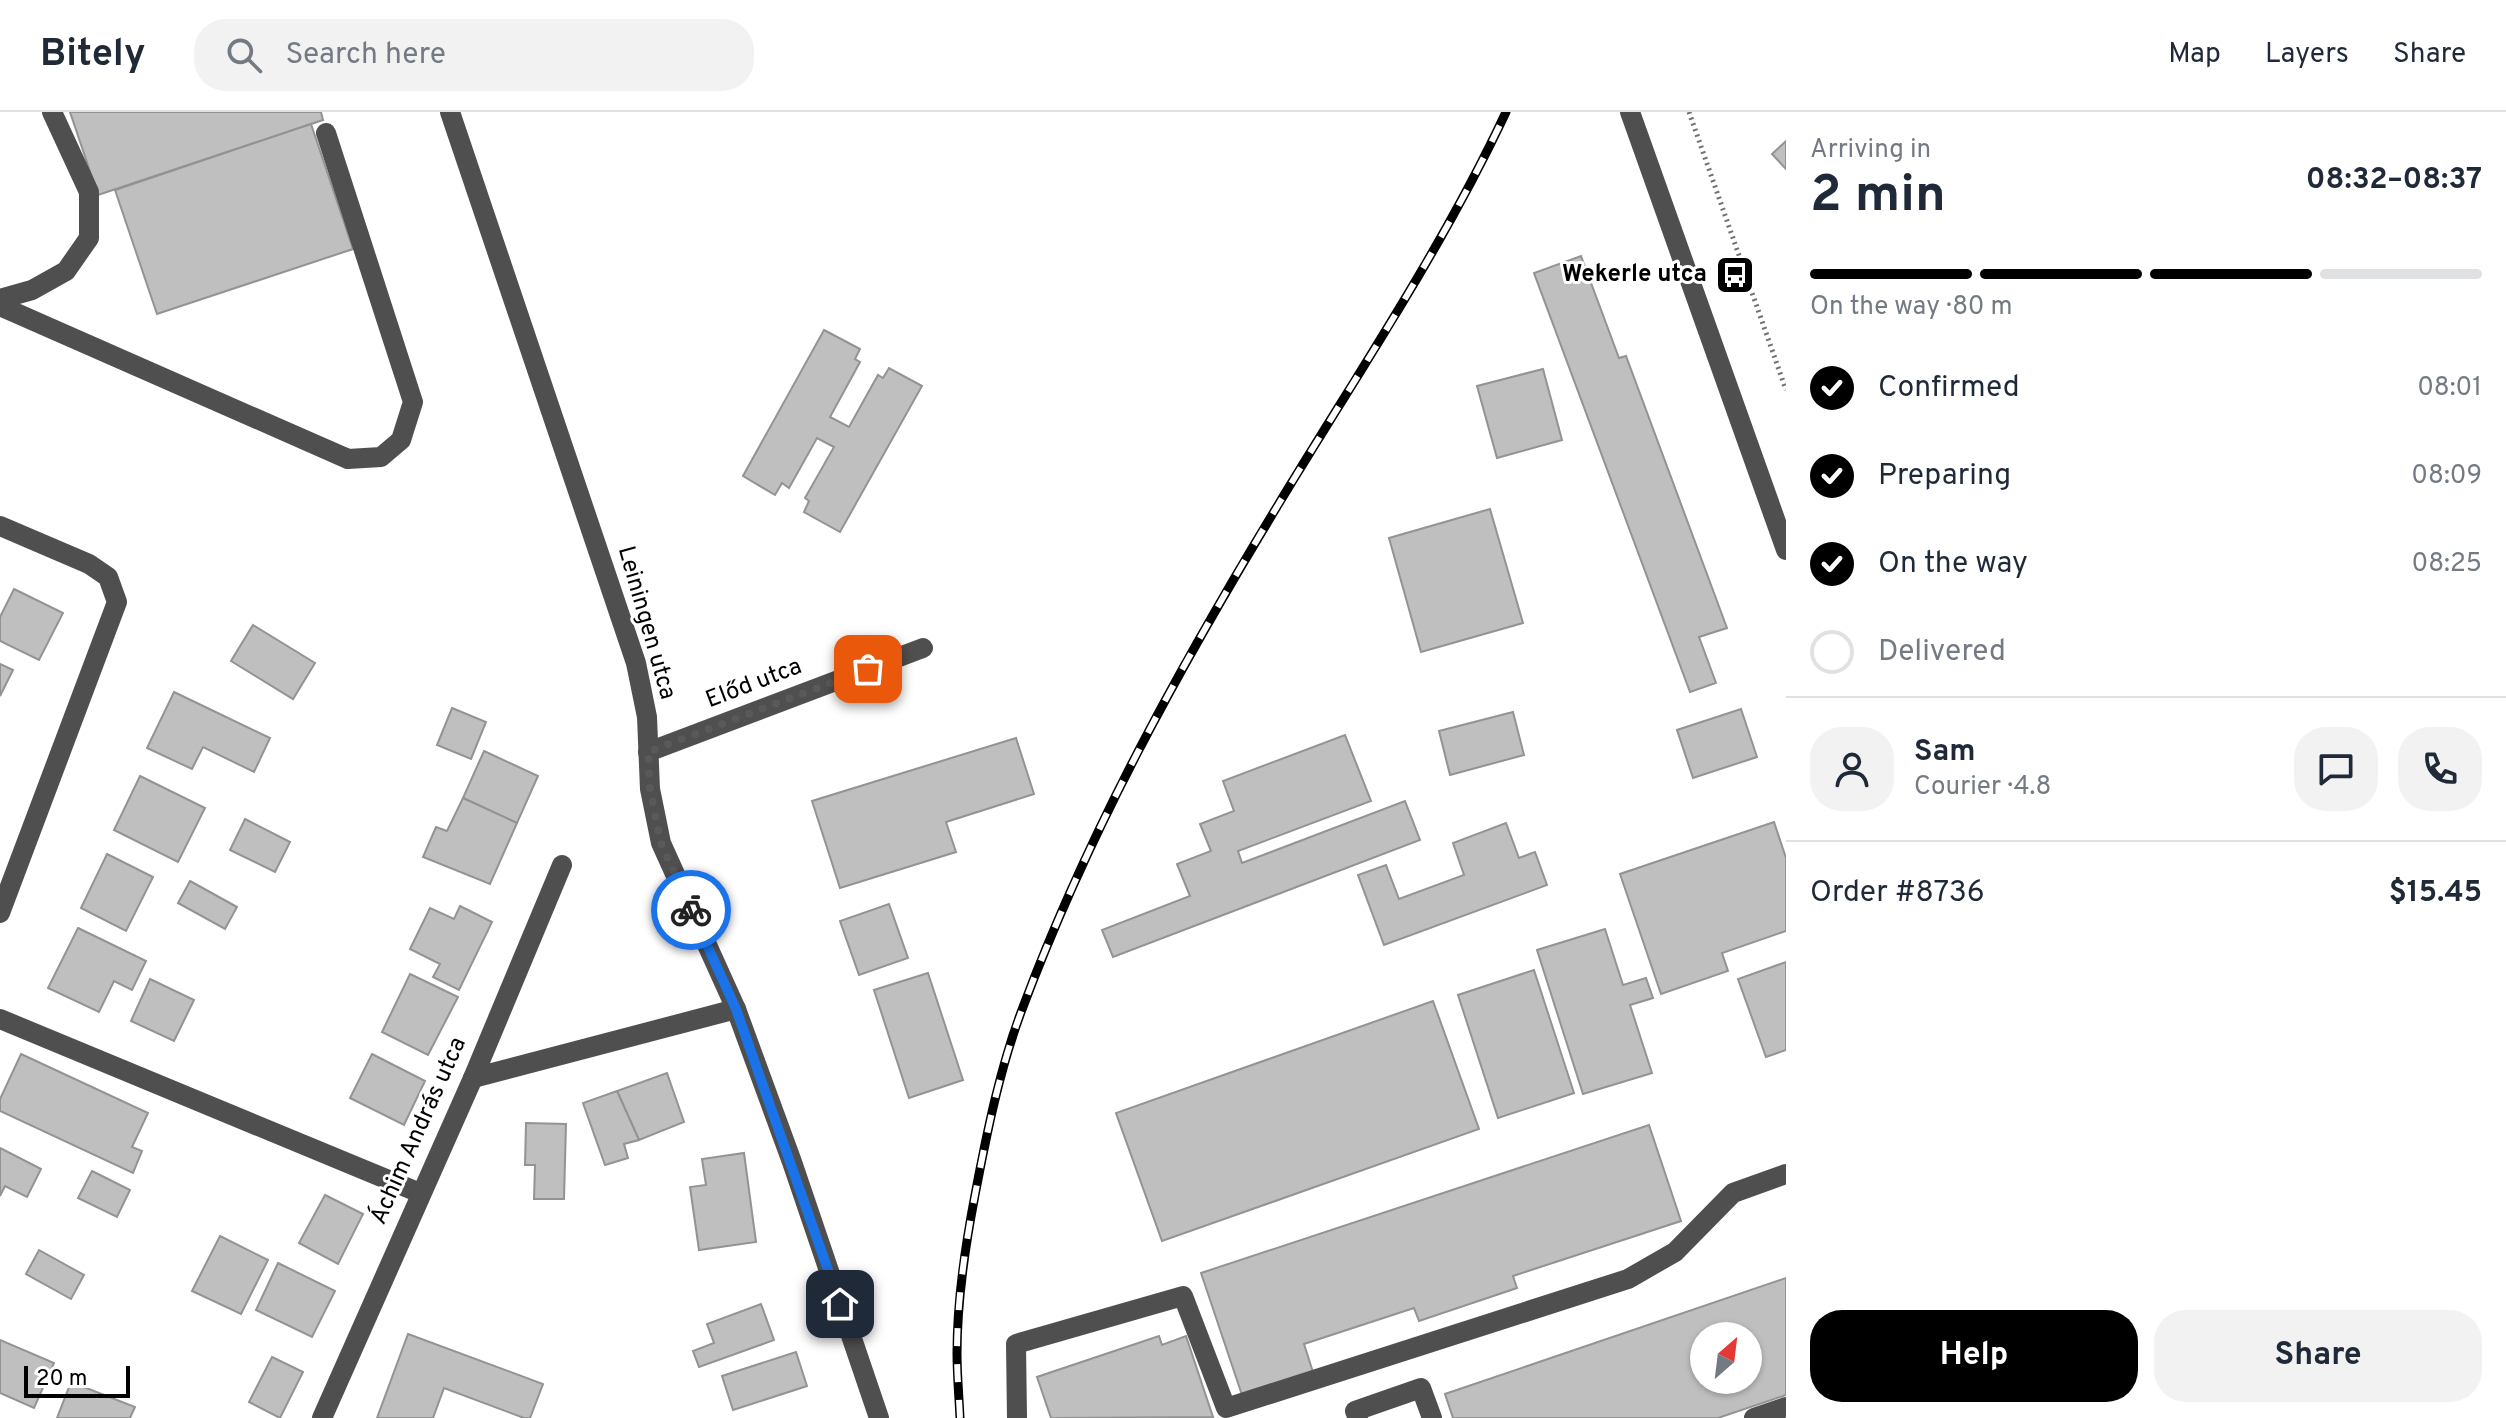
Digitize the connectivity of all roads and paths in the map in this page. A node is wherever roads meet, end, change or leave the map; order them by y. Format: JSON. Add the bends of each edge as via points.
{"nodes":[{"id":1,"x":52,"y":112,"type":"edge"},
{"id":2,"x":450,"y":112,"type":"edge"},
{"id":3,"x":1630,"y":112,"type":"edge"},
{"id":4,"x":1689,"y":112,"type":"edge"},
{"id":5,"x":326,"y":133,"type":"dead end"},
{"id":6,"x":0,"y":299,"type":"edge"},
{"id":7,"x":0,"y":306,"type":"edge"},
{"id":8,"x":1786,"y":390,"type":"edge"},
{"id":9,"x":0,"y":526,"type":"edge"},
{"id":10,"x":1786,"y":550,"type":"edge"},
{"id":11,"x":923,"y":648,"type":"dead end"},
{"id":12,"x":648,"y":752,"type":"junction"},
{"id":13,"x":562,"y":865,"type":"dead end"},
{"id":14,"x":0,"y":913,"type":"edge"},
{"id":15,"x":736,"y":1009,"type":"junction"},
{"id":16,"x":0,"y":1019,"type":"edge"},
{"id":17,"x":473,"y":1078,"type":"junction"},
{"id":18,"x":1786,"y":1174,"type":"edge"},
{"id":19,"x":420,"y":1193,"type":"junction"},
{"id":20,"x":1786,"y":1407,"type":"edge"},
{"id":21,"x":322,"y":1418,"type":"edge"},
{"id":22,"x":879,"y":1418,"type":"edge"},
{"id":23,"x":1017,"y":1418,"type":"edge"},
{"id":24,"x":1358,"y":1418,"type":"edge"},
{"id":25,"x":1432,"y":1418,"type":"edge"},
{"id":26,"x":1754,"y":1418,"type":"edge"}],
"edges":[{"from":1,"to":6,"type":"street","via":[[89,192],[89,238],[66,271],[32,290]]},
{"from":2,"to":12,"type":"street","name":"Leiningen utca","via":[[636,663]]},
{"from":3,"to":10,"type":"street"},
{"from":4,"to":8,"type":"path"},
{"from":5,"to":7,"type":"street","via":[[413,402],[401,440],[381,457],[348,459]]},
{"from":9,"to":14,"type":"street","via":[[89,564],[108,577],[117,602]]},
{"from":11,"to":12,"type":"street","name":"Előd utca"},
{"from":12,"to":15,"type":"street","name":"Leiningen utca","via":[[661,843]]},
{"from":13,"to":17,"type":"street","name":"Áchim András utca"},
{"from":15,"to":17,"type":"street"},
{"from":15,"to":22,"type":"street","name":"Leiningen utca"},
{"from":16,"to":19,"type":"street"},
{"from":17,"to":19,"type":"street","name":"Áchim András utca"},
{"from":18,"to":23,"type":"street","via":[[1733,1193],[1675,1252],[1628,1279],[1226,1408],[1183,1296],[1016,1344]]},
{"from":19,"to":21,"type":"street","name":"Áchim András utca"},
{"from":20,"to":26,"type":"street"},
{"from":24,"to":25,"type":"street","via":[[1355,1411],[1421,1388]]}]}
